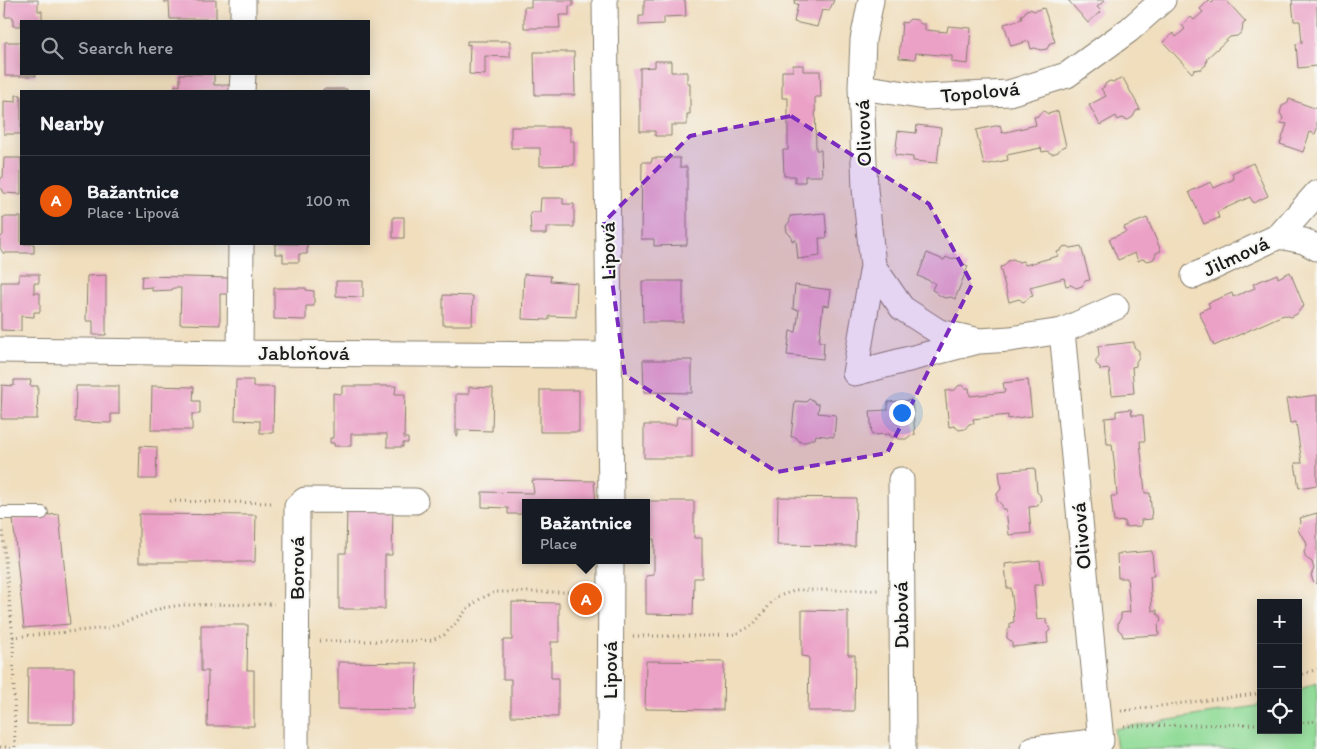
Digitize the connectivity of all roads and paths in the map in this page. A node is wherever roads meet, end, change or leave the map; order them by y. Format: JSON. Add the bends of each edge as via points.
{"nodes":[{"id":1,"x":243,"y":0,"type":"edge"},
{"id":2,"x":605,"y":0,"type":"edge"},
{"id":3,"x":871,"y":0,"type":"edge"},
{"id":4,"x":1164,"y":0,"type":"edge"},
{"id":5,"x":243,"y":20,"type":"edge"},
{"id":6,"x":242,"y":75,"type":"edge"},
{"id":7,"x":861,"y":87,"type":"junction"},
{"id":8,"x":242,"y":90,"type":"edge"},
{"id":9,"x":1317,"y":193,"type":"edge"},
{"id":10,"x":1279,"y":236,"type":"junction"},
{"id":11,"x":241,"y":245,"type":"edge"},
{"id":12,"x":1317,"y":248,"type":"edge"},
{"id":13,"x":873,"y":266,"type":"junction"},
{"id":14,"x":1194,"y":276,"type":"dead end"},
{"id":15,"x":1116,"y":307,"type":"dead end"},
{"id":16,"x":1062,"y":331,"type":"junction"},
{"id":17,"x":980,"y":341,"type":"junction"},
{"id":18,"x":0,"y":350,"type":"edge"},
{"id":19,"x":240,"y":353,"type":"junction"},
{"id":20,"x":609,"y":355,"type":"junction"},
{"id":21,"x":901,"y":480,"type":"dead end"},
{"id":22,"x":611,"y":499,"type":"edge"},
{"id":23,"x":415,"y":501,"type":"dead end"},
{"id":24,"x":170,"y":502,"type":"dead end"},
{"id":25,"x":302,"y":503,"type":"junction"},
{"id":26,"x":42,"y":513,"type":"dead end"},
{"id":27,"x":0,"y":514,"type":"edge"},
{"id":28,"x":610,"y":564,"type":"edge"},
{"id":29,"x":901,"y":590,"type":"junction"},
{"id":30,"x":610,"y":592,"type":"junction"},
{"id":31,"x":297,"y":604,"type":"junction"},
{"id":32,"x":13,"y":636,"type":"junction"},
{"id":33,"x":610,"y":636,"type":"junction"},
{"id":34,"x":297,"y":640,"type":"junction"},
{"id":35,"x":1317,"y":669,"type":"edge"},
{"id":36,"x":1302,"y":675,"type":"edge"},
{"id":37,"x":1257,"y":693,"type":"edge"},
{"id":38,"x":1317,"y":721,"type":"edge"},
{"id":39,"x":1302,"y":723,"type":"edge"},
{"id":40,"x":1257,"y":724,"type":"edge"},
{"id":41,"x":1099,"y":727,"type":"junction"},
{"id":42,"x":0,"y":747,"type":"edge"},
{"id":43,"x":296,"y":749,"type":"edge"},
{"id":44,"x":610,"y":749,"type":"edge"},
{"id":45,"x":903,"y":749,"type":"edge"},
{"id":46,"x":1033,"y":749,"type":"edge"}],
"edges":[{"from":1,"to":5,"type":"street"},
{"from":2,"to":20,"type":"street","name":"Lipová"},
{"from":3,"to":7,"type":"street","name":"Olivová","via":[[863,40]]},
{"from":4,"to":7,"type":"street","name":"Topolová","via":[[1129,30],[1066,74],[1009,93],[925,98]]},
{"from":6,"to":8,"type":"street"},
{"from":7,"to":13,"type":"street","name":"Olivová","via":[[865,189]]},
{"from":9,"to":10,"type":"street","name":"Jilmová"},
{"from":10,"to":12,"type":"street","name":"Jilmová","via":[[1304,241]]},
{"from":10,"to":14,"type":"street","name":"Jilmová"},
{"from":11,"to":19,"type":"street"},
{"from":13,"to":17,"type":"street","name":"Olivová","via":[[902,308],[939,332]]},
{"from":13,"to":17,"type":"street","name":"Olivová","via":[[856,373]]},
{"from":15,"to":16,"type":"street","name":"Olivová"},
{"from":16,"to":17,"type":"street","name":"Olivová"},
{"from":16,"to":41,"type":"street","name":"Olivová"},
{"from":18,"to":19,"type":"street","name":"Jabloňová"},
{"from":19,"to":20,"type":"street","name":"Jabloňová"},
{"from":20,"to":22,"type":"street","name":"Lipová"},
{"from":21,"to":29,"type":"street","name":"Dubová"},
{"from":23,"to":25,"type":"street","via":[[306,500]]},
{"from":24,"to":25,"type":"path"},
{"from":25,"to":31,"type":"street","name":"Borová","via":[[298,507]]},
{"from":26,"to":27,"type":"lane"},
{"from":27,"to":32,"type":"path"},
{"from":28,"to":30,"type":"street","name":"Lipová"},
{"from":29,"to":33,"type":"path","via":[[796,590],[776,596],[753,625],[736,634]]},
{"from":29,"to":45,"type":"street","name":"Dubová"},
{"from":30,"to":33,"type":"street","name":"Lipová"},
{"from":30,"to":34,"type":"path","via":[[495,592],[468,608],[444,635],[432,640]]},
{"from":31,"to":32,"type":"path","via":[[182,605],[162,608],[108,628]]},
{"from":31,"to":34,"type":"street","name":"Borová"},
{"from":32,"to":42,"type":"path","via":[[15,747]]},
{"from":33,"to":44,"type":"street","name":"Lipová"},
{"from":34,"to":43,"type":"street","name":"Borová"},
{"from":35,"to":36,"type":"path"},
{"from":37,"to":41,"type":"path","via":[[1126,711]]},
{"from":38,"to":39,"type":"path"},
{"from":40,"to":41,"type":"path"},
{"from":41,"to":46,"type":"street"}]}
